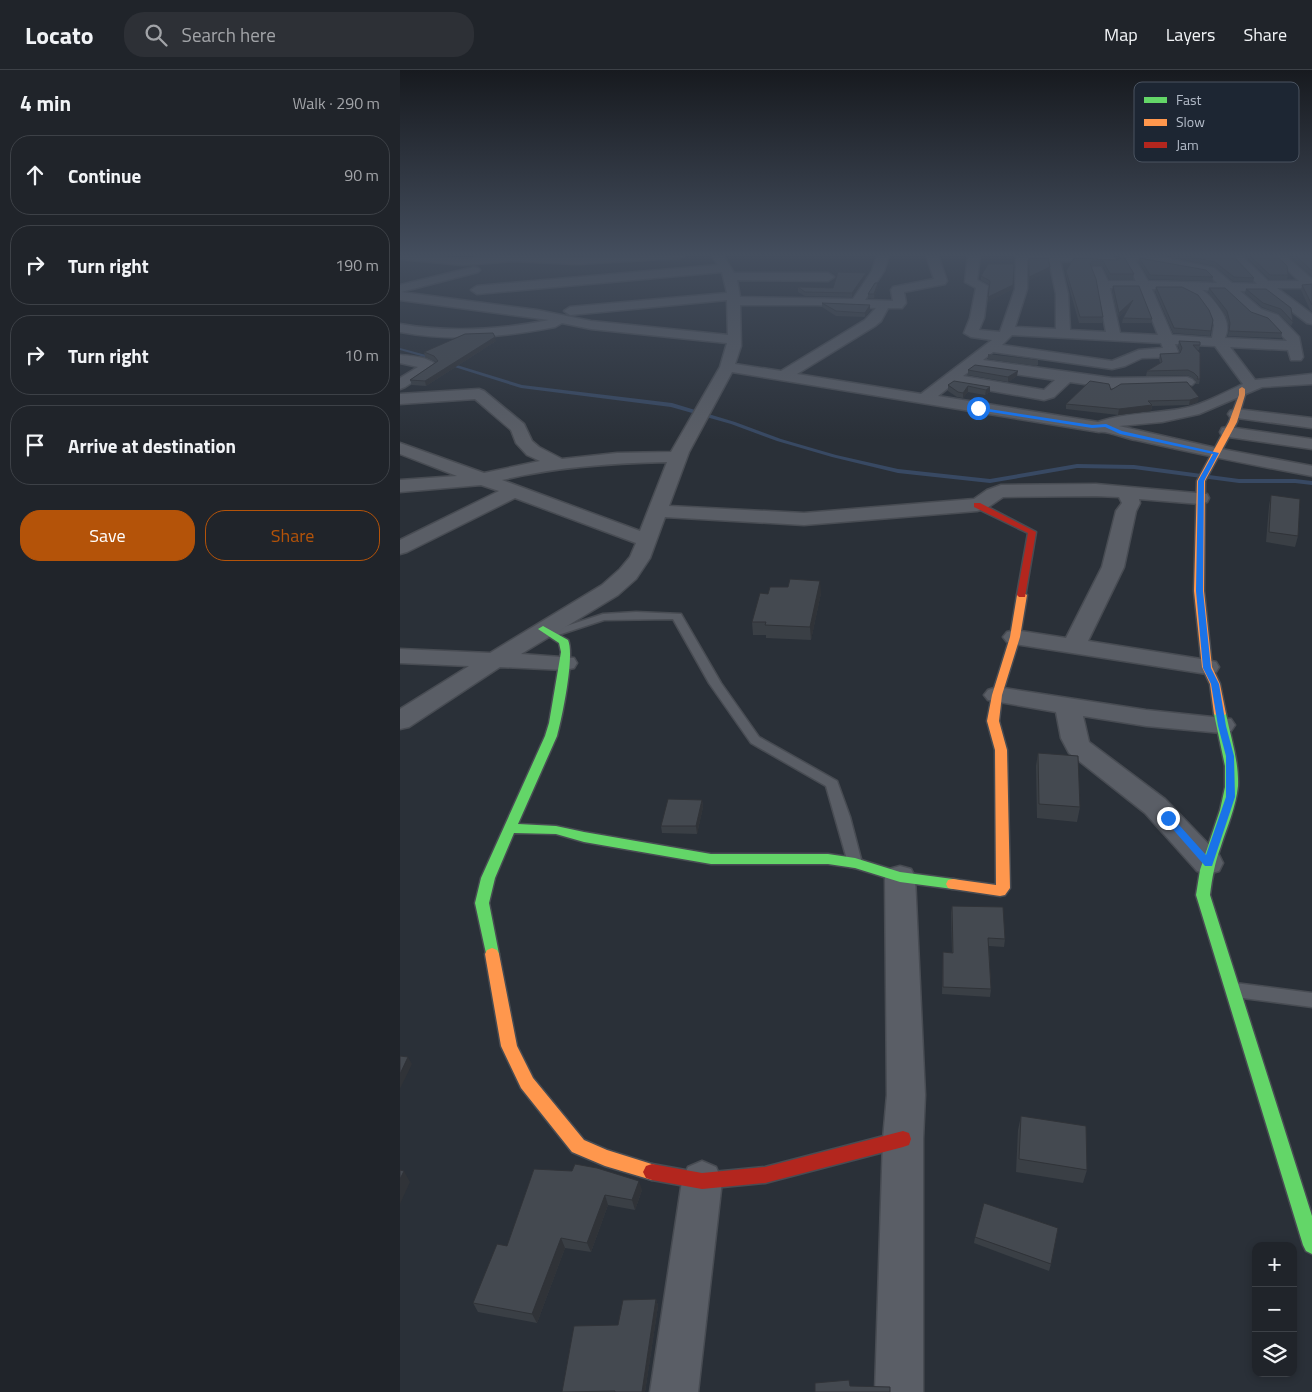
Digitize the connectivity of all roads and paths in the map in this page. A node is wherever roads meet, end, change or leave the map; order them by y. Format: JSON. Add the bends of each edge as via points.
{"nodes":[{"id":1,"x":549,"y":317,"type":"edge"},
{"id":2,"x":733,"y":317,"type":"edge"},
{"id":3,"x":877,"y":317,"type":"edge"},
{"id":4,"x":977,"y":317,"type":"edge"},
{"id":5,"x":1012,"y":317,"type":"edge"},
{"id":6,"x":1063,"y":317,"type":"edge"},
{"id":7,"x":1110,"y":317,"type":"edge"},
{"id":8,"x":1158,"y":317,"type":"edge"},
{"id":9,"x":1217,"y":317,"type":"edge"},
{"id":10,"x":1269,"y":317,"type":"edge"},
{"id":11,"x":566,"y":321,"type":"junction"},
{"id":12,"x":400,"y":328,"type":"edge"},
{"id":13,"x":1006,"y":334,"type":"junction"},
{"id":14,"x":1063,"y":334,"type":"junction"},
{"id":15,"x":1114,"y":337,"type":"junction"},
{"id":16,"x":734,"y":340,"type":"junction"},
{"id":17,"x":1218,"y":342,"type":"junction"},
{"id":18,"x":1168,"y":346,"type":"junction"},
{"id":19,"x":1294,"y":346,"type":"junction"},
{"id":20,"x":990,"y":348,"type":"junction"},
{"id":21,"x":400,"y":359,"type":"edge"},
{"id":22,"x":972,"y":362,"type":"junction"},
{"id":23,"x":726,"y":367,"type":"junction"},
{"id":24,"x":782,"y":376,"type":"junction"},
{"id":25,"x":951,"y":378,"type":"junction"},
{"id":26,"x":1066,"y":378,"type":"junction"},
{"id":27,"x":1306,"y":379,"type":"edge"},
{"id":28,"x":1282,"y":381,"type":"junction"},
{"id":29,"x":1187,"y":382,"type":"junction"},
{"id":30,"x":1134,"y":383,"type":"junction"},
{"id":31,"x":400,"y":384,"type":"edge"},
{"id":32,"x":1246,"y":387,"type":"junction"},
{"id":33,"x":400,"y":399,"type":"edge"},
{"id":34,"x":923,"y":400,"type":"junction"},
{"id":35,"x":1205,"y":406,"type":"junction"},
{"id":36,"x":1236,"y":414,"type":"junction"},
{"id":37,"x":1162,"y":417,"type":"junction"},
{"id":38,"x":1309,"y":423,"type":"edge"},
{"id":39,"x":1106,"y":426,"type":"junction"},
{"id":40,"x":1228,"y":432,"type":"junction"},
{"id":41,"x":1312,"y":444,"type":"edge"},
{"id":42,"x":400,"y":448,"type":"edge"},
{"id":43,"x":1216,"y":453,"type":"junction"},
{"id":44,"x":678,"y":457,"type":"junction"},
{"id":45,"x":559,"y":464,"type":"junction"},
{"id":46,"x":1312,"y":471,"type":"edge"},
{"id":47,"x":482,"y":479,"type":"junction"},
{"id":48,"x":1202,"y":483,"type":"junction"},
{"id":49,"x":400,"y":486,"type":"edge"},
{"id":50,"x":514,"y":491,"type":"junction"},
{"id":51,"x":1127,"y":493,"type":"junction"},
{"id":52,"x":977,"y":505,"type":"junction"},
{"id":53,"x":658,"y":511,"type":"junction"},
{"id":54,"x":646,"y":540,"type":"junction"},
{"id":55,"x":400,"y":548,"type":"edge"},
{"id":56,"x":547,"y":631,"type":"junction"},
{"id":57,"x":1014,"y":636,"type":"junction"},
{"id":58,"x":1074,"y":646,"type":"junction"},
{"id":59,"x":400,"y":656,"type":"edge"},
{"id":60,"x":494,"y":661,"type":"junction"},
{"id":61,"x":565,"y":663,"type":"junction"},
{"id":62,"x":1207,"y":668,"type":"junction"},
{"id":63,"x":997,"y":695,"type":"junction"},
{"id":64,"x":1068,"y":705,"type":"junction"},
{"id":65,"x":400,"y":721,"type":"edge"},
{"id":66,"x":1222,"y":726,"type":"junction"},
{"id":67,"x":510,"y":828,"type":"junction"},
{"id":68,"x":855,"y":863,"type":"junction"},
{"id":69,"x":1208,"y":863,"type":"junction"},
{"id":70,"x":900,"y":877,"type":"junction"},
{"id":71,"x":1233,"y":990,"type":"junction"},
{"id":72,"x":1312,"y":1000,"type":"edge"},
{"id":73,"x":903,"y":1139,"type":"junction"},
{"id":74,"x":702,"y":1181,"type":"junction"},
{"id":75,"x":1312,"y":1245,"type":"edge"},
{"id":76,"x":674,"y":1392,"type":"edge"},
{"id":77,"x":899,"y":1392,"type":"edge"}],
"edges":[{"from":1,"to":11,"type":"street"},
{"from":2,"to":16,"type":"street"},
{"from":3,"to":24,"type":"street"},
{"from":4,"to":13,"type":"street","via":[[971,333]]},
{"from":5,"to":13,"type":"street"},
{"from":6,"to":14,"type":"street"},
{"from":7,"to":15,"type":"street"},
{"from":8,"to":18,"type":"street"},
{"from":9,"to":17,"type":"street","via":[[1221,325]]},
{"from":10,"to":19,"type":"street","via":[[1294,340]]},
{"from":11,"to":12,"type":"street","via":[[514,332],[472,336]]},
{"from":11,"to":16,"type":"street"},
{"from":13,"to":14,"type":"street"},
{"from":13,"to":20,"type":"street"},
{"from":14,"to":15,"type":"street"},
{"from":15,"to":18,"type":"street"},
{"from":16,"to":23,"type":"street"},
{"from":17,"to":18,"type":"street"},
{"from":17,"to":19,"type":"street"},
{"from":17,"to":32,"type":"street"},
{"from":18,"to":20,"type":"street","via":[[1112,365]]},
{"from":18,"to":29,"type":"street"},
{"from":19,"to":27,"type":"street"},
{"from":20,"to":22,"type":"street"},
{"from":21,"to":31,"type":"street","via":[[430,365]]},
{"from":22,"to":25,"type":"street"},
{"from":22,"to":26,"type":"street"},
{"from":23,"to":24,"type":"street"},
{"from":23,"to":44,"type":"street"},
{"from":24,"to":34,"type":"street"},
{"from":25,"to":26,"type":"street","via":[[1044,395]]},
{"from":25,"to":34,"type":"street"},
{"from":26,"to":30,"type":"street"},
{"from":27,"to":28,"type":"street"},
{"from":28,"to":32,"type":"street"},
{"from":28,"to":38,"type":"street"},
{"from":29,"to":30,"type":"street"},
{"from":29,"to":35,"type":"street"},
{"from":30,"to":37,"type":"street","via":[[1144,401]]},
{"from":32,"to":35,"type":"street"},
{"from":32,"to":36,"type":"street"},
{"from":33,"to":45,"type":"street","via":[[479,394],[518,428],[533,451]]},
{"from":34,"to":39,"type":"street"},
{"from":35,"to":37,"type":"street"},
{"from":36,"to":38,"type":"street"},
{"from":36,"to":40,"type":"street"},
{"from":37,"to":39,"type":"street","via":[[1120,420]]},
{"from":39,"to":43,"type":"street"},
{"from":40,"to":41,"type":"street"},
{"from":40,"to":43,"type":"street"},
{"from":42,"to":47,"type":"street"},
{"from":43,"to":46,"type":"street"},
{"from":43,"to":48,"type":"street"},
{"from":44,"to":45,"type":"street","via":[[617,458]]},
{"from":44,"to":53,"type":"street"},
{"from":45,"to":47,"type":"street"},
{"from":47,"to":49,"type":"street"},
{"from":47,"to":50,"type":"street"},
{"from":48,"to":51,"type":"street"},
{"from":48,"to":62,"type":"street","via":[[1199,591]]},
{"from":50,"to":54,"type":"street"},
{"from":50,"to":55,"type":"street"},
{"from":51,"to":52,"type":"street","via":[[1096,490],[1001,491],[995,492],[984,504]]},
{"from":51,"to":58,"type":"street","via":[[1131,503],[1126,511],[1113,567]]},
{"from":52,"to":53,"type":"street","via":[[804,519]]},
{"from":52,"to":57,"type":"street","via":[[1033,534]]},
{"from":53,"to":54,"type":"street"},
{"from":54,"to":56,"type":"street","via":[[640,558],[628,574],[610,590]]},
{"from":56,"to":60,"type":"street"},
{"from":56,"to":61,"type":"street","via":[[564,642]]},
{"from":56,"to":68,"type":"lane","via":[[603,617],[677,616],[715,682],[754,740],[832,784]]},
{"from":57,"to":58,"type":"street"},
{"from":57,"to":63,"type":"street"},
{"from":58,"to":62,"type":"street"},
{"from":59,"to":60,"type":"street"},
{"from":60,"to":61,"type":"street"},
{"from":60,"to":65,"type":"street"},
{"from":61,"to":67,"type":"street","via":[[553,729]]},
{"from":62,"to":66,"type":"street","via":[[1215,684]]},
{"from":63,"to":64,"type":"street"},
{"from":63,"to":70,"type":"street","via":[[993,722],[1001,750],[1003,888],[997,892]]},
{"from":64,"to":66,"type":"street"},
{"from":64,"to":69,"type":"street","via":[[1078,747],[1155,806]]},
{"from":66,"to":69,"type":"street","via":[[1230,756],[1230,797]]},
{"from":67,"to":68,"type":"street","via":[[556,830],[711,859],[828,859]]},
{"from":67,"to":74,"type":"street","via":[[488,878],[482,903],[509,1046],[527,1083],[578,1146],[605,1158],[664,1175]]},
{"from":68,"to":70,"type":"street"},
{"from":69,"to":71,"type":"street","via":[[1203,894]]},
{"from":70,"to":73,"type":"street","via":[[906,1095]]},
{"from":71,"to":72,"type":"lane"},
{"from":71,"to":75,"type":"street"},
{"from":73,"to":74,"type":"street","via":[[765,1175]]},
{"from":73,"to":77,"type":"street"},
{"from":74,"to":76,"type":"street"}]}
